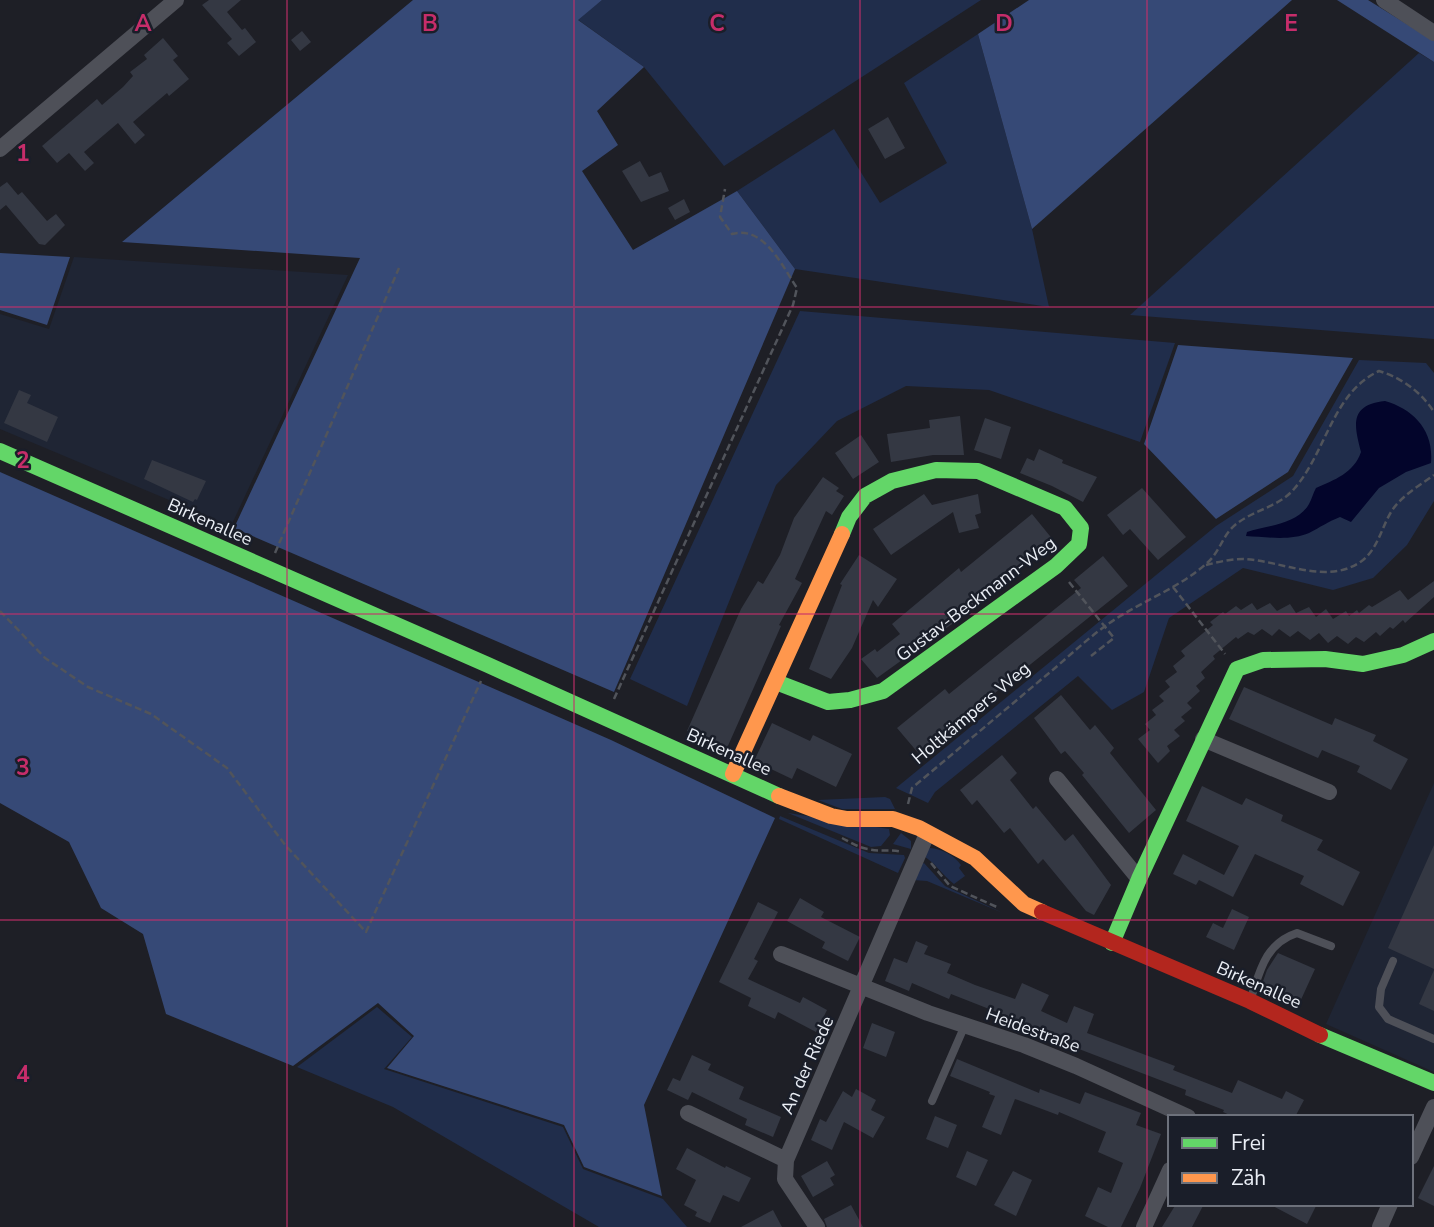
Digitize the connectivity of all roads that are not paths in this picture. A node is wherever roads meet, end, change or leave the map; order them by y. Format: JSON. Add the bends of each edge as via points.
{"nodes":[{"id":1,"x":176,"y":0,"type":"edge"},
{"id":2,"x":1388,"y":1,"type":"edge"},
{"id":3,"x":1434,"y":33,"type":"edge"},
{"id":4,"x":0,"y":149,"type":"edge"},
{"id":5,"x":0,"y":452,"type":"edge"},
{"id":6,"x":1434,"y":641,"type":"edge"},
{"id":7,"x":776,"y":682,"type":"junction"},
{"id":8,"x":1203,"y":738,"type":"junction"},
{"id":9,"x":733,"y":774,"type":"junction"},
{"id":10,"x":1056,"y":779,"type":"dead end"},
{"id":11,"x":1329,"y":792,"type":"dead end"},
{"id":12,"x":927,"y":834,"type":"junction"},
{"id":13,"x":1139,"y":879,"type":"junction"},
{"id":14,"x":1112,"y":943,"type":"junction"},
{"id":15,"x":1331,"y":946,"type":"dead end"},
{"id":16,"x":781,"y":954,"type":"dead end"},
{"id":17,"x":1393,"y":961,"type":"dead end"},
{"id":18,"x":863,"y":986,"type":"junction"},
{"id":19,"x":1250,"y":1001,"type":"junction"},
{"id":20,"x":965,"y":1025,"type":"junction"},
{"id":21,"x":1434,"y":1039,"type":"edge"},
{"id":22,"x":1434,"y":1083,"type":"edge"},
{"id":23,"x":932,"y":1101,"type":"dead end"},
{"id":24,"x":1434,"y":1107,"type":"edge"},
{"id":25,"x":688,"y":1113,"type":"dead end"},
{"id":26,"x":1184,"y":1115,"type":"edge"},
{"id":27,"x":1413,"y":1153,"type":"edge"},
{"id":28,"x":786,"y":1160,"type":"junction"},
{"id":29,"x":1168,"y":1174,"type":"edge"},
{"id":30,"x":1389,"y":1206,"type":"edge"},
{"id":31,"x":817,"y":1227,"type":"edge"},
{"id":32,"x":1144,"y":1227,"type":"edge"},
{"id":33,"x":1380,"y":1227,"type":"edge"}],
"edges":[{"from":1,"to":4,"type":"street"},
{"from":2,"to":3,"type":"street"},
{"from":5,"to":9,"type":"street","name":"Birkenallee"},
{"from":6,"to":8,"type":"street","via":[[1403,655],[1363,664],[1263,660],[1237,669]]},
{"from":7,"to":7,"type":"street","name":"Gustav-Beckmann-Weg","via":[[849,517],[865,496],[892,481],[936,470],[978,471],[1065,508],[1081,528],[1079,544],[1056,566],[883,691],[828,702]]},
{"from":7,"to":9,"type":"street","name":"Gustav-Beckmann-Weg"},
{"from":8,"to":11,"type":"street"},
{"from":8,"to":13,"type":"street"},
{"from":9,"to":12,"type":"street","name":"Birkenallee","via":[[825,815],[876,817]]},
{"from":10,"to":13,"type":"street"},
{"from":12,"to":14,"type":"street","name":"Birkenallee","via":[[983,864],[1024,904]]},
{"from":12,"to":18,"type":"street","name":"An der Riede"},
{"from":13,"to":14,"type":"street"},
{"from":14,"to":19,"type":"street","name":"Birkenallee"},
{"from":15,"to":19,"type":"lane","via":[[1297,933],[1274,944]]},
{"from":16,"to":18,"type":"street"},
{"from":17,"to":21,"type":"lane","via":[[1379,1007],[1388,1019]]},
{"from":18,"to":20,"type":"street","name":"Heidestraße"},
{"from":18,"to":28,"type":"street","name":"An der Riede"},
{"from":19,"to":22,"type":"street","name":"Birkenallee"},
{"from":20,"to":23,"type":"lane"},
{"from":20,"to":26,"type":"street","name":"Heidestraße","via":[[1076,1066]]},
{"from":24,"to":27,"type":"street"},
{"from":25,"to":28,"type":"street"},
{"from":28,"to":31,"type":"street","via":[[785,1179]]},
{"from":29,"to":32,"type":"street"},
{"from":30,"to":33,"type":"street"}]}
